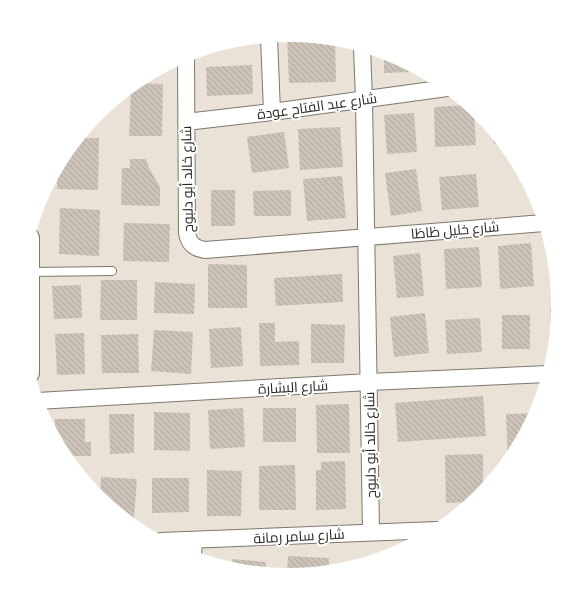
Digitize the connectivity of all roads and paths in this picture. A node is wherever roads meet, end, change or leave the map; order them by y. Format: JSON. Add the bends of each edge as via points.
{"nodes":[{"id":1,"x":269,"y":43,"type":"edge"},
{"id":2,"x":362,"y":53,"type":"edge"},
{"id":3,"x":186,"y":63,"type":"edge"},
{"id":4,"x":433,"y":87,"type":"edge"},
{"id":5,"x":364,"y":100,"type":"junction"},
{"id":6,"x":272,"y":112,"type":"junction"},
{"id":7,"x":186,"y":122,"type":"junction"},
{"id":8,"x":538,"y":223,"type":"edge"},
{"id":9,"x":366,"y":237,"type":"junction"},
{"id":10,"x":29,"y":265,"type":"edge"},
{"id":11,"x":112,"y":271,"type":"dead end"},
{"id":12,"x":29,"y":272,"type":"junction"},
{"id":13,"x":29,"y":345,"type":"edge"},
{"id":14,"x":542,"y":374,"type":"edge"},
{"id":15,"x":369,"y":382,"type":"junction"},
{"id":16,"x":44,"y":401,"type":"edge"},
{"id":17,"x":422,"y":530,"type":"edge"},
{"id":18,"x":371,"y":532,"type":"junction"},
{"id":19,"x":194,"y":540,"type":"junction"},
{"id":20,"x":173,"y":541,"type":"edge"},
{"id":21,"x":193,"y":550,"type":"edge"}],
"edges":[{"from":1,"to":6,"type":"street"},
{"from":2,"to":5,"type":"street","name":"شارع خالد أبو دلبوح"},
{"from":3,"to":7,"type":"street","name":"شارع خالد أبو دلبوح"},
{"from":4,"to":5,"type":"street","name":"شارع عبد الفتاح عودة"},
{"from":5,"to":6,"type":"street","name":"شارع عبد الفتاح عودة"},
{"from":5,"to":9,"type":"street","name":"شارع خالد أبو دلبوح"},
{"from":6,"to":7,"type":"street","name":"شارع عبد الفتاح عودة"},
{"from":7,"to":9,"type":"street","name":"شارع خالد أبو دلبوح","via":[[187,233],[193,246],[204,250]]},
{"from":8,"to":9,"type":"street","name":"شارع خليل ظاظا"},
{"from":9,"to":15,"type":"street","name":"شارع خالد أبو دلبوح"},
{"from":10,"to":12,"type":"street"},
{"from":11,"to":12,"type":"lane"},
{"from":12,"to":13,"type":"street"},
{"from":14,"to":15,"type":"street","name":"شارع البشارة"},
{"from":15,"to":16,"type":"street","name":"شارع البشارة"},
{"from":15,"to":18,"type":"street","name":"شارع خالد أبو دلبوح"},
{"from":17,"to":18,"type":"street","name":"شارع سامر رمانة"},
{"from":18,"to":19,"type":"street","name":"شارع سامر رمانة"},
{"from":19,"to":20,"type":"street","name":"شارع سامر رمانة"},
{"from":19,"to":21,"type":"street"}]}
